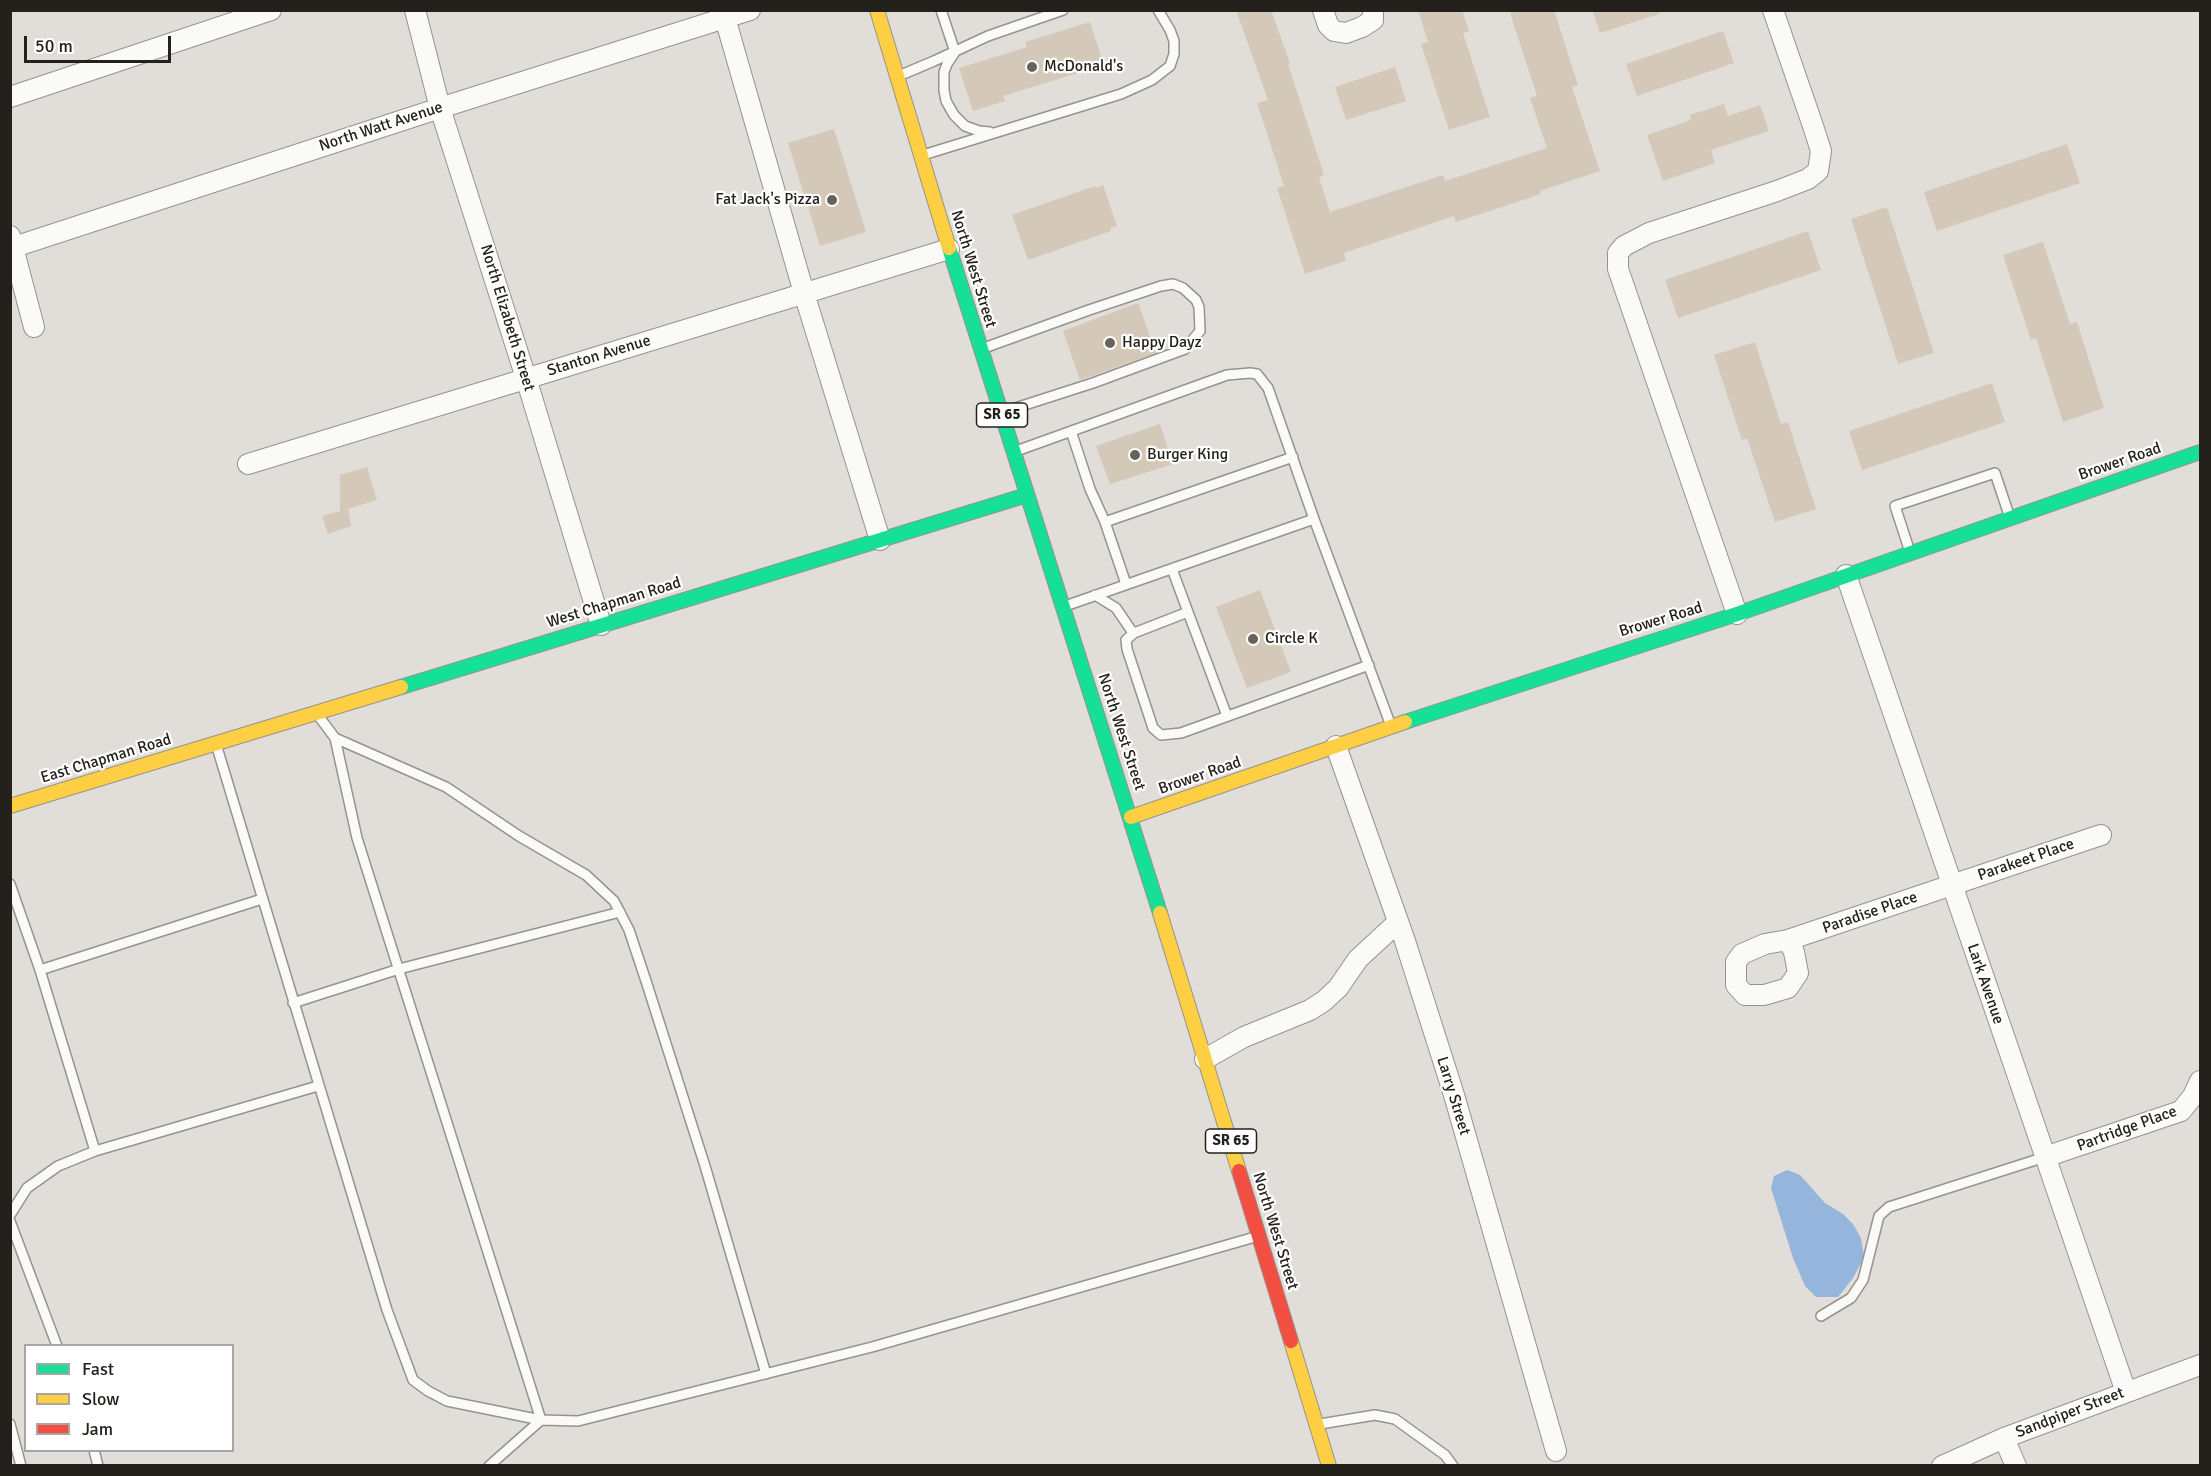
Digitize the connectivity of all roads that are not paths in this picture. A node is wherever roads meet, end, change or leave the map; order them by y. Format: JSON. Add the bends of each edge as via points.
{"nodes":[{"id":1,"x":271,"y":10,"type":"edge"},
{"id":2,"x":415,"y":10,"type":"edge"},
{"id":3,"x":750,"y":10,"type":"edge"},
{"id":4,"x":877,"y":10,"type":"edge"},
{"id":5,"x":941,"y":10,"type":"edge"},
{"id":6,"x":1063,"y":10,"type":"edge"},
{"id":7,"x":1158,"y":10,"type":"edge"},
{"id":8,"x":1323,"y":10,"type":"edge"},
{"id":9,"x":1373,"y":10,"type":"edge"},
{"id":10,"x":1773,"y":10,"type":"edge"},
{"id":11,"x":725,"y":18,"type":"junction"},
{"id":12,"x":955,"y":52,"type":"junction"},
{"id":13,"x":897,"y":76,"type":"junction"},
{"id":14,"x":10,"y":97,"type":"edge"},
{"id":15,"x":440,"y":108,"type":"junction"},
{"id":16,"x":998,"y":132,"type":"junction"},
{"id":17,"x":921,"y":156,"type":"junction"},
{"id":18,"x":12,"y":242,"type":"edge"},
{"id":19,"x":949,"y":249,"type":"junction"},
{"id":20,"x":804,"y":293,"type":"junction"},
{"id":21,"x":34,"y":327,"type":"dead end"},
{"id":22,"x":981,"y":349,"type":"junction"},
{"id":23,"x":526,"y":378,"type":"junction"},
{"id":24,"x":1001,"y":412,"type":"junction"},
{"id":25,"x":1071,"y":431,"type":"junction"},
{"id":26,"x":1013,"y":452,"type":"junction"},
{"id":27,"x":2200,"y":452,"type":"edge"},
{"id":28,"x":1293,"y":457,"type":"junction"},
{"id":29,"x":248,"y":464,"type":"dead end"},
{"id":30,"x":1027,"y":495,"type":"junction"},
{"id":31,"x":2010,"y":518,"type":"junction"},
{"id":32,"x":1314,"y":519,"type":"junction"},
{"id":33,"x":1105,"y":522,"type":"junction"},
{"id":34,"x":880,"y":540,"type":"junction"},
{"id":35,"x":1910,"y":553,"type":"junction"},
{"id":36,"x":1172,"y":569,"type":"junction"},
{"id":37,"x":1846,"y":575,"type":"junction"},
{"id":38,"x":1126,"y":584,"type":"junction"},
{"id":39,"x":1095,"y":595,"type":"junction"},
{"id":40,"x":1063,"y":606,"type":"junction"},
{"id":41,"x":1188,"y":612,"type":"junction"},
{"id":42,"x":1737,"y":614,"type":"junction"},
{"id":43,"x":601,"y":625,"type":"junction"},
{"id":44,"x":1133,"y":633,"type":"junction"},
{"id":45,"x":1369,"y":665,"type":"junction"},
{"id":46,"x":315,"y":712,"type":"junction"},
{"id":47,"x":1227,"y":716,"type":"junction"},
{"id":48,"x":1392,"y":727,"type":"junction"},
{"id":49,"x":335,"y":738,"type":"junction"},
{"id":50,"x":213,"y":743,"type":"junction"},
{"id":51,"x":1336,"y":746,"type":"junction"},
{"id":52,"x":10,"y":806,"type":"edge"},
{"id":53,"x":1131,"y":817,"type":"junction"},
{"id":54,"x":2102,"y":835,"type":"dead end"},
{"id":55,"x":10,"y":884,"type":"edge"},
{"id":56,"x":1951,"y":885,"type":"junction"},
{"id":57,"x":262,"y":899,"type":"junction"},
{"id":58,"x":620,"y":912,"type":"junction"},
{"id":59,"x":1398,"y":922,"type":"junction"},
{"id":60,"x":1788,"y":940,"type":"dead end"},
{"id":61,"x":399,"y":969,"type":"junction"},
{"id":62,"x":40,"y":970,"type":"junction"},
{"id":63,"x":293,"y":1003,"type":"junction"},
{"id":64,"x":1205,"y":1059,"type":"junction"},
{"id":65,"x":318,"y":1086,"type":"junction"},
{"id":66,"x":2200,"y":1091,"type":"edge"},
{"id":67,"x":96,"y":1151,"type":"junction"},
{"id":68,"x":2045,"y":1157,"type":"junction"},
{"id":69,"x":10,"y":1215,"type":"edge"},
{"id":70,"x":10,"y":1221,"type":"edge"},
{"id":71,"x":1260,"y":1236,"type":"junction"},
{"id":72,"x":1821,"y":1316,"type":"dead end"},
{"id":73,"x":56,"y":1344,"type":"edge"},
{"id":74,"x":2200,"y":1365,"type":"edge"},
{"id":75,"x":766,"y":1374,"type":"junction"},
{"id":76,"x":2126,"y":1392,"type":"junction"},
{"id":77,"x":541,"y":1420,"type":"junction"},
{"id":78,"x":10,"y":1424,"type":"edge"},
{"id":79,"x":1317,"y":1425,"type":"junction"},
{"id":80,"x":2004,"y":1438,"type":"junction"},
{"id":81,"x":1556,"y":1451,"type":"dead end"},
{"id":82,"x":21,"y":1466,"type":"edge"},
{"id":83,"x":489,"y":1466,"type":"edge"},
{"id":84,"x":1329,"y":1466,"type":"edge"},
{"id":85,"x":1453,"y":1466,"type":"edge"},
{"id":86,"x":1942,"y":1466,"type":"edge"},
{"id":87,"x":2016,"y":1466,"type":"edge"}],
"edges":[{"from":1,"to":14,"type":"street"},
{"from":2,"to":15,"type":"street","name":"North Elizabeth Street"},
{"from":3,"to":11,"type":"street","name":"North Watt Avenue"},
{"from":4,"to":13,"type":"street","name":"North West Street","number":"SR 65"},
{"from":5,"to":12,"type":"lane"},
{"from":6,"to":12,"type":"lane"},
{"from":7,"to":16,"type":"lane","via":[[1174,42],[1170,66],[1162,74],[1121,93]]},
{"from":8,"to":9,"type":"street","via":[[1334,32],[1346,33],[1373,20]]},
{"from":10,"to":42,"type":"street","via":[[1814,126],[1821,152],[1818,171],[1777,191],[1649,233],[1618,253],[1618,269]]},
{"from":11,"to":15,"type":"street","name":"North Watt Avenue"},
{"from":11,"to":20,"type":"street"},
{"from":12,"to":13,"type":"lane"},
{"from":12,"to":16,"type":"lane","via":[[944,72],[949,108],[965,126]]},
{"from":13,"to":17,"type":"street","name":"North West Street","number":"SR 65"},
{"from":15,"to":18,"type":"street","name":"North Watt Avenue"},
{"from":15,"to":23,"type":"street","name":"North Elizabeth Street"},
{"from":16,"to":17,"type":"lane"},
{"from":17,"to":19,"type":"street","name":"North West Street","number":"SR 65"},
{"from":18,"to":21,"type":"street"},
{"from":19,"to":20,"type":"street","name":"Stanton Avenue"},
{"from":19,"to":22,"type":"street","name":"North West Street","number":"SR 65"},
{"from":20,"to":23,"type":"street","name":"Stanton Avenue"},
{"from":20,"to":34,"type":"street"},
{"from":22,"to":24,"type":"street","name":"North West Street","number":"SR 65"},
{"from":22,"to":24,"type":"lane","via":[[1161,286],[1173,284],[1183,288],[1199,307],[1200,331],[1185,349]]},
{"from":23,"to":29,"type":"street","name":"Stanton Avenue"},
{"from":23,"to":43,"type":"street","name":"North Elizabeth Street"},
{"from":24,"to":26,"type":"street","name":"North West Street","number":"SR 65"},
{"from":25,"to":26,"type":"lane"},
{"from":25,"to":28,"type":"lane","via":[[1227,375],[1250,372],[1264,381]]},
{"from":25,"to":33,"type":"lane"},
{"from":26,"to":30,"type":"street","name":"North West Street","number":"SR 65"},
{"from":27,"to":31,"type":"street","name":"Brower Road"},
{"from":28,"to":32,"type":"lane"},
{"from":28,"to":33,"type":"lane"},
{"from":30,"to":34,"type":"street","name":"West Chapman Road"},
{"from":30,"to":40,"type":"street","name":"North West Street","number":"SR 65"},
{"from":31,"to":35,"type":"street","name":"Brower Road"},
{"from":31,"to":35,"type":"lane","via":[[1995,473],[1894,506]]},
{"from":32,"to":36,"type":"lane"},
{"from":32,"to":45,"type":"lane"},
{"from":33,"to":38,"type":"lane"},
{"from":34,"to":43,"type":"street","name":"West Chapman Road"},
{"from":35,"to":37,"type":"street","name":"Brower Road"},
{"from":36,"to":38,"type":"lane"},
{"from":36,"to":41,"type":"lane"},
{"from":37,"to":42,"type":"street","name":"Brower Road"},
{"from":37,"to":56,"type":"street","name":"Lark Avenue"},
{"from":38,"to":39,"type":"lane"},
{"from":39,"to":40,"type":"lane"},
{"from":39,"to":44,"type":"lane","via":[[1116,608]]},
{"from":40,"to":53,"type":"street","name":"North West Street","number":"SR 65"},
{"from":41,"to":44,"type":"lane"},
{"from":41,"to":47,"type":"lane"},
{"from":42,"to":48,"type":"street","name":"Brower Road"},
{"from":43,"to":46,"type":"street","name":"West Chapman Road"},
{"from":44,"to":47,"type":"lane","via":[[1126,640],[1127,649],[1157,732],[1171,735]]},
{"from":45,"to":47,"type":"lane"},
{"from":45,"to":48,"type":"lane"},
{"from":46,"to":49,"type":"lane"},
{"from":46,"to":50,"type":"street","name":"West Chapman Road"},
{"from":48,"to":51,"type":"street","name":"Brower Road"},
{"from":49,"to":58,"type":"lane","via":[[446,787],[586,875],[614,901]]},
{"from":49,"to":61,"type":"lane","via":[[357,838]]},
{"from":50,"to":52,"type":"street","name":"East Chapman Road"},
{"from":50,"to":57,"type":"lane"},
{"from":51,"to":53,"type":"street","name":"Brower Road"},
{"from":51,"to":59,"type":"street","name":"Larry Street"},
{"from":53,"to":64,"type":"street","name":"North West Street","number":"SR 65"},
{"from":54,"to":56,"type":"street","name":"Parakeet Place"},
{"from":55,"to":62,"type":"lane"},
{"from":56,"to":60,"type":"street","name":"Paradise Place"},
{"from":56,"to":68,"type":"street","name":"Lark Avenue"},
{"from":57,"to":62,"type":"lane"},
{"from":57,"to":63,"type":"lane"},
{"from":58,"to":61,"type":"lane"},
{"from":58,"to":75,"type":"lane","via":[[695,1133]]},
{"from":59,"to":64,"type":"street","via":[[1358,958],[1324,1001]]},
{"from":59,"to":81,"type":"street","name":"Larry Street","via":[[1454,1095]]},
{"from":61,"to":63,"type":"lane"},
{"from":61,"to":77,"type":"lane"},
{"from":62,"to":67,"type":"lane"},
{"from":63,"to":65,"type":"lane"},
{"from":64,"to":71,"type":"street","name":"North West Street","number":"SR 65"},
{"from":65,"to":67,"type":"lane"},
{"from":65,"to":77,"type":"lane","via":[[387,1310],[413,1380],[447,1401]]},
{"from":66,"to":68,"type":"street","name":"Partridge Place","via":[[2181,1111]]},
{"from":67,"to":69,"type":"lane","via":[[58,1166],[27,1188]]},
{"from":68,"to":72,"type":"lane","via":[[1889,1207],[1879,1216],[1863,1280],[1851,1298]]},
{"from":68,"to":76,"type":"street","name":"Lark Avenue"},
{"from":70,"to":73,"type":"lane"},
{"from":71,"to":75,"type":"lane"},
{"from":71,"to":79,"type":"street","name":"North West Street","number":"SR 65"},
{"from":74,"to":76,"type":"street","name":"Sandpiper Street"},
{"from":75,"to":77,"type":"lane","via":[[578,1421]]},
{"from":76,"to":80,"type":"street","name":"Sandpiper Street"},
{"from":77,"to":83,"type":"lane"},
{"from":78,"to":82,"type":"lane"},
{"from":79,"to":84,"type":"street","name":"North West Street","number":"SR 65"},
{"from":79,"to":85,"type":"lane","via":[[1375,1415],[1395,1419],[1445,1455]]},
{"from":80,"to":86,"type":"street","name":"Sandpiper Street"},
{"from":80,"to":87,"type":"street"}]}
